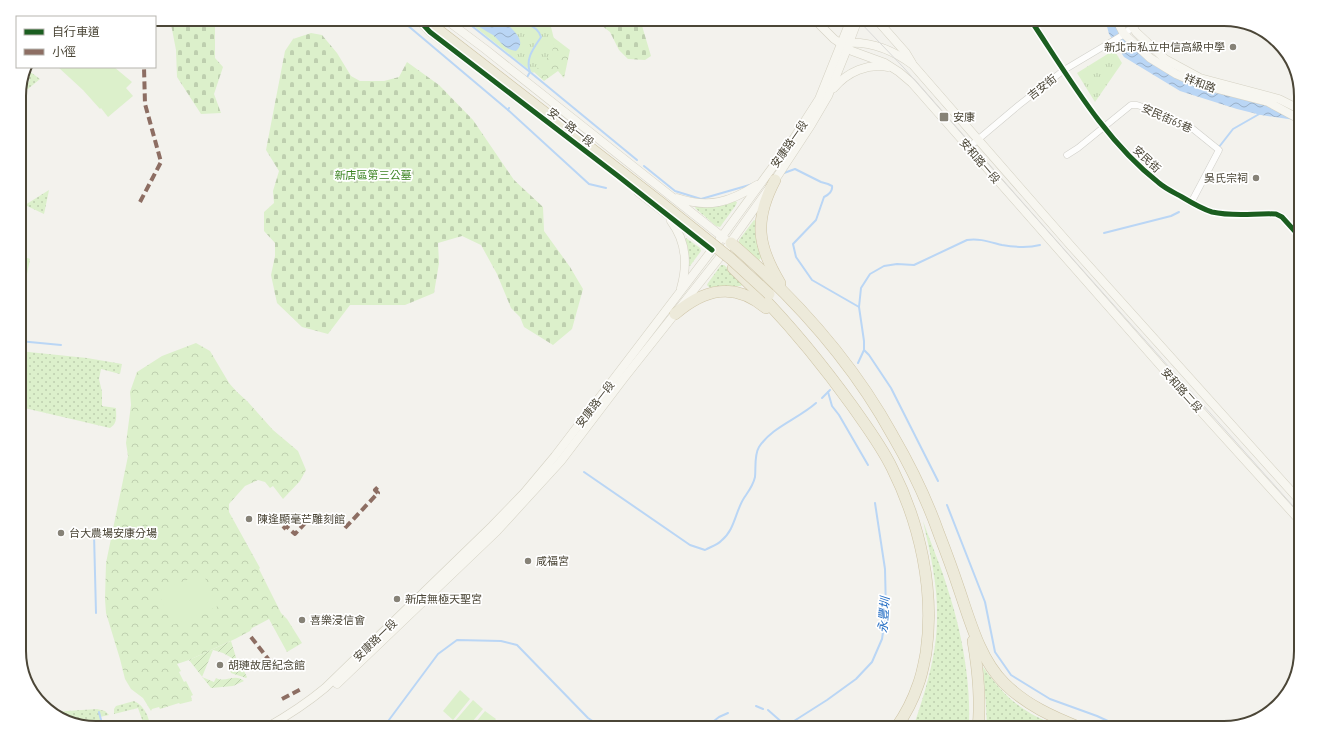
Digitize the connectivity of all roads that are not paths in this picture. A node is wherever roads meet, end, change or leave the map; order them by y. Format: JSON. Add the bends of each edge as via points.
{"nodes":[{"id":1,"x":424,"y":26,"type":"edge"},
{"id":2,"x":433,"y":26,"type":"edge"},
{"id":3,"x":442,"y":26,"type":"edge"},
{"id":4,"x":454,"y":26,"type":"edge"},
{"id":5,"x":821,"y":26,"type":"edge"},
{"id":6,"x":849,"y":26,"type":"edge"},
{"id":7,"x":855,"y":26,"type":"edge"},
{"id":8,"x":882,"y":26,"type":"edge"},
{"id":9,"x":1035,"y":26,"type":"edge"},
{"id":10,"x":1119,"y":26,"type":"edge"},
{"id":11,"x":1132,"y":27,"type":"joint"},
{"id":12,"x":1122,"y":35,"type":"junction"},
{"id":13,"x":846,"y":44,"type":"junction"},
{"id":14,"x":913,"y":66,"type":"junction"},
{"id":15,"x":893,"y":68,"type":"junction"},
{"id":16,"x":1064,"y":70,"type":"junction"},
{"id":17,"x":828,"y":96,"type":"junction"},
{"id":18,"x":1294,"y":106,"type":"edge"},
{"id":19,"x":1294,"y":116,"type":"edge"},
{"id":20,"x":1104,"y":127,"type":"junction"},
{"id":21,"x":978,"y":140,"type":"junction"},
{"id":22,"x":968,"y":148,"type":"junction"},
{"id":23,"x":1067,"y":155,"type":"dead end"},
{"id":24,"x":636,"y":168,"type":"junction"},
{"id":25,"x":775,"y":180,"type":"junction"},
{"id":26,"x":626,"y":182,"type":"junction"},
{"id":27,"x":761,"y":183,"type":"junction"},
{"id":28,"x":671,"y":195,"type":"junction"},
{"id":29,"x":1192,"y":203,"type":"junction"},
{"id":30,"x":667,"y":215,"type":"junction"},
{"id":31,"x":1294,"y":230,"type":"edge"},
{"id":32,"x":726,"y":239,"type":"junction"},
{"id":33,"x":1076,"y":252,"type":"joint"},
{"id":34,"x":716,"y":254,"type":"junction"},
{"id":35,"x":1064,"y":257,"type":"joint"},
{"id":36,"x":680,"y":292,"type":"junction"},
{"id":37,"x":771,"y":292,"type":"junction"},
{"id":38,"x":792,"y":300,"type":"junction"},
{"id":39,"x":675,"y":314,"type":"junction"},
{"id":40,"x":796,"y":333,"type":"junction"},
{"id":41,"x":1204,"y":393,"type":"junction"},
{"id":42,"x":1193,"y":402,"type":"junction"},
{"id":43,"x":906,"y":461,"type":"junction"},
{"id":44,"x":892,"y":467,"type":"junction"},
{"id":45,"x":1294,"y":494,"type":"edge"},
{"id":46,"x":1294,"y":514,"type":"edge"},
{"id":47,"x":968,"y":616,"type":"junction"},
{"id":48,"x":919,"y":684,"type":"junction"},
{"id":49,"x":278,"y":721,"type":"edge"},
{"id":50,"x":288,"y":721,"type":"edge"},
{"id":51,"x":900,"y":721,"type":"edge"},
{"id":52,"x":906,"y":721,"type":"edge"},
{"id":53,"x":978,"y":721,"type":"edge"},
{"id":54,"x":1064,"y":721,"type":"edge"}],
"edges":[{"from":1,"to":26,"type":"main road","name":"安一路一段"},
{"from":2,"to":37,"type":"highway","bridge":true,"via":[[660,202]]},
{"from":3,"to":37,"type":"highway","via":[[670,202],[730,251]]},
{"from":4,"to":24,"type":"main road","name":"安一路一段"},
{"from":5,"to":13,"type":"main road","via":[[832,38]]},
{"from":6,"to":13,"type":"main road","name":"安康路一段"},
{"from":7,"to":13,"type":"main road","name":"安康路一段"},
{"from":8,"to":14,"type":"main road","name":"安和路一段","via":[[906,53]]},
{"from":9,"to":16,"type":"street","name":"安民街"},
{"from":10,"to":12,"type":"main road","name":"祥和路"},
{"from":11,"to":12,"type":"street","name":"吉安街"},
{"from":11,"to":18,"type":"main road","name":"祥和路","via":[[1165,59],[1200,78],[1279,99]]},
{"from":12,"to":16,"type":"street","name":"吉安街"},
{"from":12,"to":19,"type":"main road","name":"祥和路","via":[[1150,58],[1176,74],[1210,87],[1268,102]]},
{"from":13,"to":14,"type":"main road","name":"安和路一段","via":[[867,43],[884,48]]},
{"from":13,"to":15,"type":"main road","name":"安和路一段","via":[[859,54]]},
{"from":13,"to":17,"type":"main road","name":"安康路一段"},
{"from":13,"to":27,"type":"main road","name":"安康路一段","via":[[813,110]]},
{"from":14,"to":21,"type":"main road","name":"安和路一段"},
{"from":15,"to":17,"type":"main road","via":[[880,65],[857,70],[842,79]]},
{"from":15,"to":22,"type":"main road","name":"安和路一段","via":[[912,84]]},
{"from":16,"to":20,"type":"street","name":"安民街"},
{"from":16,"to":21,"type":"street","name":"吉安街"},
{"from":17,"to":25,"type":"main road","name":"安康路一段"},
{"from":20,"to":23,"type":"street"},
{"from":20,"to":29,"type":"street","name":"安民街","via":[[1131,159],[1154,179]]},
{"from":20,"to":29,"type":"street","name":"安民街65巷","via":[[1131,105],[1137,105],[1194,130],[1219,150]]},
{"from":21,"to":22,"type":"street","name":"吉安街"},
{"from":21,"to":33,"type":"main road","name":"安和路一段"},
{"from":22,"to":35,"type":"main road","name":"安和路一段"},
{"from":24,"to":26,"type":"main road"},
{"from":24,"to":28,"type":"main road","name":"安一路一段"},
{"from":25,"to":32,"type":"main road","name":"安康路一段"},
{"from":25,"to":38,"type":"highway","via":[[764,206],[760,236],[768,262],[782,288]]},
{"from":26,"to":30,"type":"main road","name":"安一路一段"},
{"from":27,"to":28,"type":"main road","via":[[734,198],[714,203],[703,204]]},
{"from":27,"to":32,"type":"main road","name":"安康路一段"},
{"from":28,"to":32,"type":"main road","name":"安一路一段"},
{"from":29,"to":31,"type":"street","name":"安民街","via":[[1212,212],[1231,215],[1276,214]]},
{"from":30,"to":34,"type":"main road","name":"安一路一段"},
{"from":30,"to":36,"type":"main road","via":[[679,233],[685,254],[684,277]]},
{"from":32,"to":34,"type":"main road","name":"安康路一段"},
{"from":32,"to":38,"type":"highway"},
{"from":33,"to":41,"type":"main road","name":"安和路二段"},
{"from":34,"to":36,"type":"main road","name":"安康路一段"},
{"from":34,"to":39,"type":"main road","name":"安康路一段"},
{"from":34,"to":40,"type":"highway","via":[[758,292]]},
{"from":35,"to":42,"type":"main road","name":"安和路二段"},
{"from":36,"to":49,"type":"main road","name":"安康路一段","via":[[524,493],[325,688],[312,700]]},
{"from":37,"to":43,"type":"highway","via":[[796,313],[821,342]]},
{"from":37,"to":44,"type":"highway","via":[[851,393],[887,449]]},
{"from":38,"to":43,"type":"highway","via":[[841,357],[877,409]]},
{"from":39,"to":40,"type":"highway","via":[[701,296],[719,291],[734,291],[752,297]]},
{"from":39,"to":50,"type":"main road","name":"安康路一段","via":[[562,461],[497,532],[329,692]]},
{"from":40,"to":44,"type":"highway","via":[[841,390]]},
{"from":41,"to":42,"type":"main road"},
{"from":41,"to":45,"type":"main road","name":"安和路二段"},
{"from":42,"to":46,"type":"main road","name":"安和路二段"},
{"from":43,"to":47,"type":"highway","via":[[938,532]]},
{"from":44,"to":48,"type":"highway","via":[[913,518],[928,593],[928,627]]},
{"from":47,"to":53,"type":"highway","via":[[977,662]]},
{"from":47,"to":54,"type":"highway","via":[[986,659],[1003,682],[1042,712]]},
{"from":48,"to":51,"type":"highway"},
{"from":48,"to":52,"type":"highway"}]}
